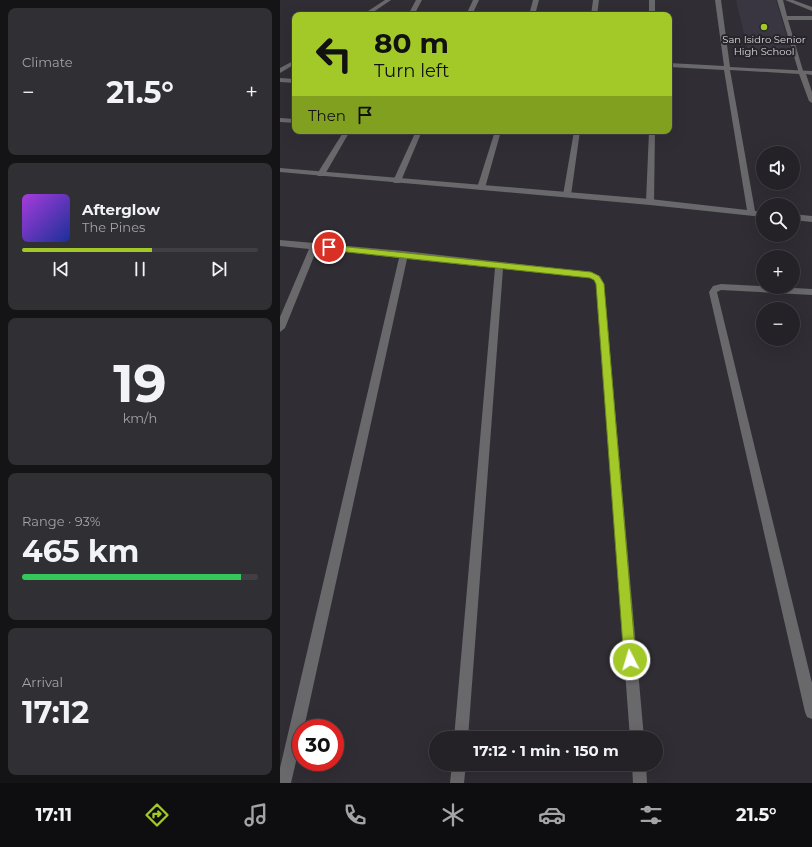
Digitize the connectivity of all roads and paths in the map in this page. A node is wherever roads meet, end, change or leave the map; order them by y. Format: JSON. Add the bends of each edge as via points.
{"nodes":[{"id":1,"x":388,"y":0,"type":"edge"},
{"id":2,"x":419,"y":0,"type":"edge"},
{"id":3,"x":476,"y":0,"type":"edge"},
{"id":4,"x":536,"y":0,"type":"edge"},
{"id":5,"x":596,"y":0,"type":"edge"},
{"id":6,"x":652,"y":0,"type":"edge"},
{"id":7,"x":718,"y":0,"type":"edge"},
{"id":8,"x":780,"y":0,"type":"edge"},
{"id":9,"x":788,"y":0,"type":"edge"},
{"id":10,"x":812,"y":9,"type":"edge"},
{"id":11,"x":370,"y":12,"type":"edge"},
{"id":12,"x":413,"y":12,"type":"edge"},
{"id":13,"x":470,"y":12,"type":"edge"},
{"id":14,"x":533,"y":12,"type":"edge"},
{"id":15,"x":594,"y":12,"type":"edge"},
{"id":16,"x":652,"y":12,"type":"edge"},
{"id":17,"x":785,"y":18,"type":"junction"},
{"id":18,"x":812,"y":18,"type":"edge"},
{"id":19,"x":292,"y":64,"type":"edge"},
{"id":20,"x":672,"y":65,"type":"edge"},
{"id":21,"x":727,"y":68,"type":"junction"},
{"id":22,"x":280,"y":72,"type":"edge"},
{"id":23,"x":802,"y":73,"type":"junction"},
{"id":24,"x":812,"y":73,"type":"edge"},
{"id":25,"x":280,"y":80,"type":"edge"},
{"id":26,"x":292,"y":81,"type":"edge"},
{"id":27,"x":812,"y":101,"type":"edge"},
{"id":28,"x":280,"y":120,"type":"edge"},
{"id":29,"x":292,"y":121,"type":"edge"},
{"id":30,"x":345,"y":134,"type":"edge"},
{"id":31,"x":418,"y":134,"type":"edge"},
{"id":32,"x":497,"y":134,"type":"edge"},
{"id":33,"x":577,"y":134,"type":"edge"},
{"id":34,"x":652,"y":134,"type":"edge"},
{"id":35,"x":280,"y":170,"type":"edge"},
{"id":36,"x":321,"y":174,"type":"junction"},
{"id":37,"x":397,"y":181,"type":"junction"},
{"id":38,"x":481,"y":188,"type":"junction"},
{"id":39,"x":567,"y":195,"type":"junction"},
{"id":40,"x":650,"y":202,"type":"junction"},
{"id":41,"x":751,"y":212,"type":"junction"},
{"id":42,"x":756,"y":213,"type":"edge"},
{"id":43,"x":800,"y":217,"type":"edge"},
{"id":44,"x":812,"y":218,"type":"edge"},
{"id":45,"x":280,"y":243,"type":"edge"},
{"id":46,"x":314,"y":246,"type":"junction"},
{"id":47,"x":404,"y":254,"type":"junction"},
{"id":48,"x":499,"y":266,"type":"junction"},
{"id":49,"x":812,"y":292,"type":"edge"},
{"id":50,"x":280,"y":328,"type":"edge"},
{"id":51,"x":812,"y":712,"type":"edge"},
{"id":52,"x":462,"y":731,"type":"edge"},
{"id":53,"x":636,"y":731,"type":"edge"},
{"id":54,"x":458,"y":771,"type":"edge"},
{"id":55,"x":639,"y":771,"type":"edge"},
{"id":56,"x":284,"y":783,"type":"edge"},
{"id":57,"x":457,"y":783,"type":"edge"},
{"id":58,"x":640,"y":783,"type":"edge"}],
"edges":[{"from":1,"to":11,"type":"street"},
{"from":2,"to":12,"type":"street"},
{"from":3,"to":13,"type":"street"},
{"from":4,"to":14,"type":"street"},
{"from":5,"to":15,"type":"street"},
{"from":6,"to":16,"type":"street"},
{"from":7,"to":21,"type":"street"},
{"from":8,"to":17,"type":"street"},
{"from":9,"to":10,"type":"street"},
{"from":17,"to":18,"type":"street"},
{"from":17,"to":23,"type":"street"},
{"from":19,"to":22,"type":"street"},
{"from":20,"to":21,"type":"street"},
{"from":21,"to":23,"type":"street"},
{"from":21,"to":41,"type":"street"},
{"from":23,"to":24,"type":"street"},
{"from":23,"to":27,"type":"street"},
{"from":25,"to":26,"type":"street"},
{"from":28,"to":29,"type":"street"},
{"from":30,"to":36,"type":"street"},
{"from":31,"to":37,"type":"street"},
{"from":32,"to":38,"type":"street"},
{"from":33,"to":39,"type":"street"},
{"from":34,"to":40,"type":"street"},
{"from":35,"to":36,"type":"street"},
{"from":36,"to":37,"type":"street"},
{"from":37,"to":38,"type":"street"},
{"from":38,"to":39,"type":"street"},
{"from":39,"to":40,"type":"street"},
{"from":40,"to":41,"type":"street"},
{"from":41,"to":42,"type":"street"},
{"from":43,"to":44,"type":"street"},
{"from":45,"to":46,"type":"street"},
{"from":46,"to":47,"type":"street"},
{"from":46,"to":50,"type":"street"},
{"from":47,"to":48,"type":"street"},
{"from":47,"to":56,"type":"street"},
{"from":48,"to":52,"type":"street"},
{"from":48,"to":53,"type":"street","via":[[591,275],[597,278],[600,284]]},
{"from":49,"to":51,"type":"street","via":[[721,287],[713,292]]},
{"from":54,"to":57,"type":"street"},
{"from":55,"to":58,"type":"street"}]}
